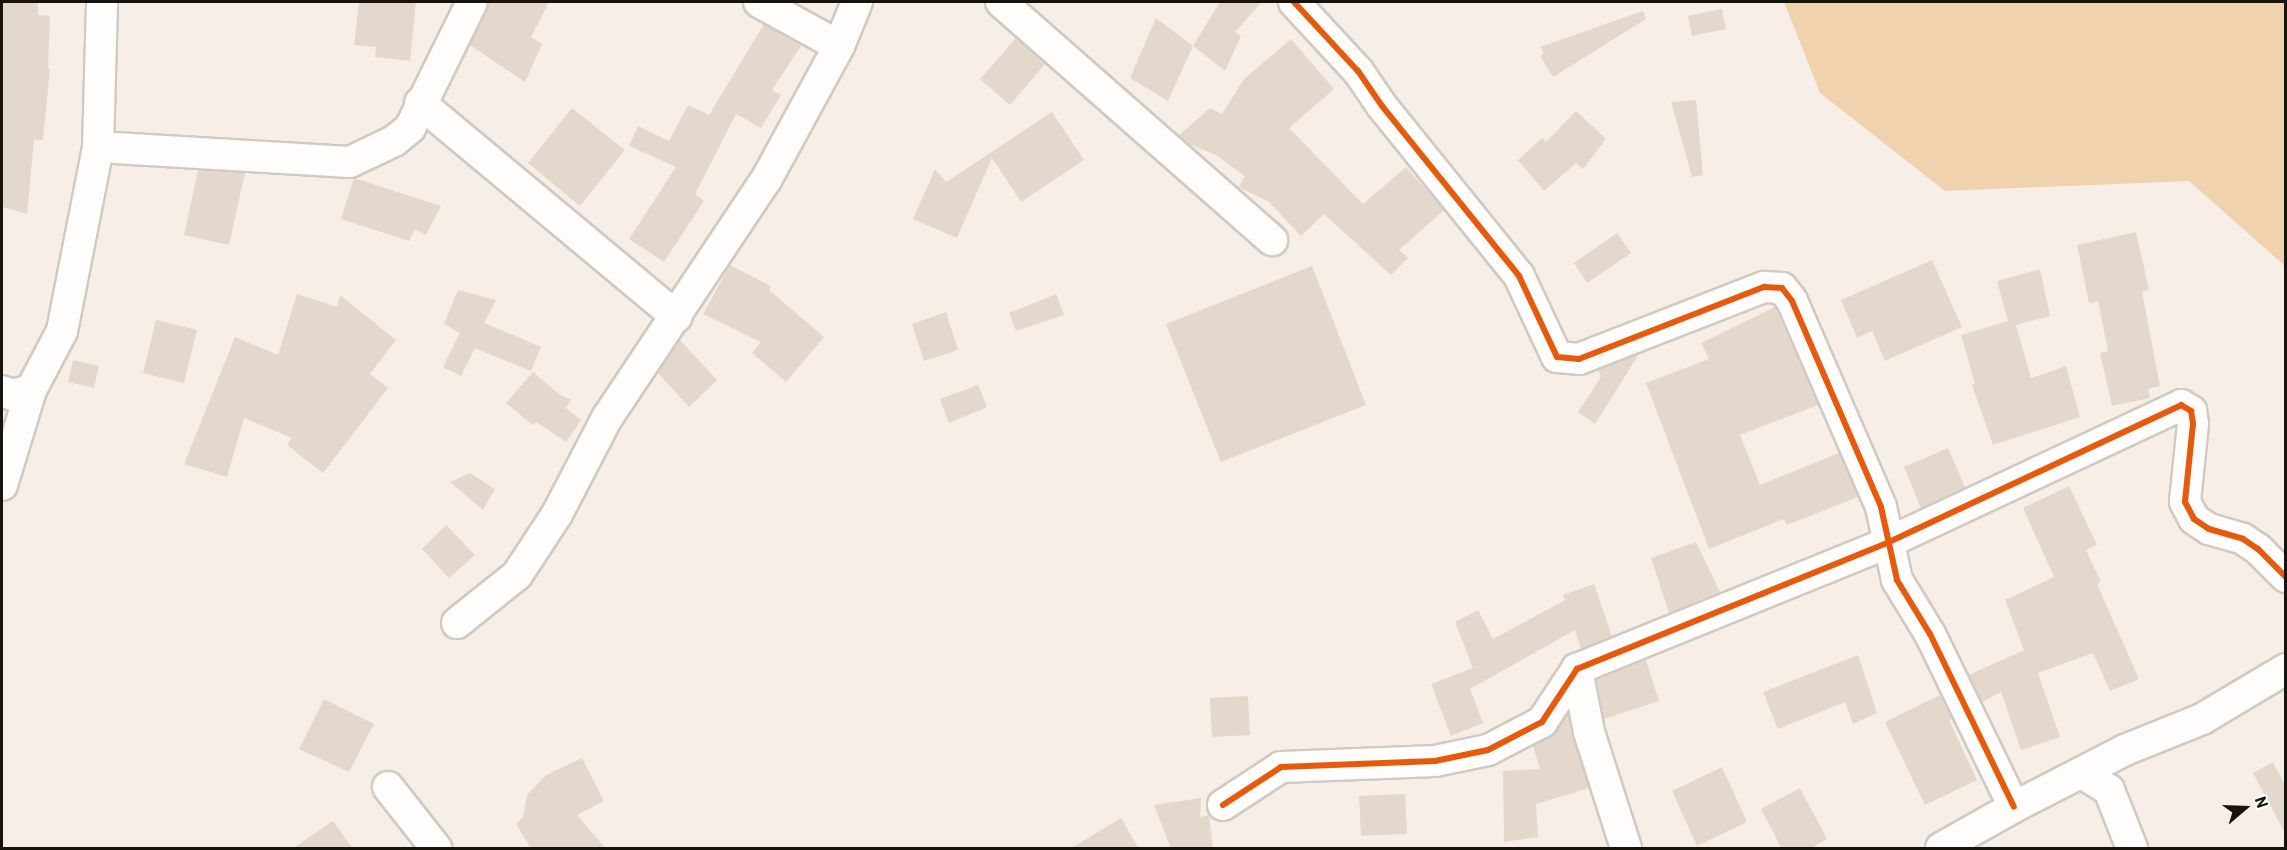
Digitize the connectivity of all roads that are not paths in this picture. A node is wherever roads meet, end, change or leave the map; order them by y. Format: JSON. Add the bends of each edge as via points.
{"nodes":[{"id":1,"x":102,"y":2,"type":"edge"},
{"id":2,"x":472,"y":2,"type":"edge"},
{"id":3,"x":759,"y":2,"type":"edge"},
{"id":4,"x":856,"y":2,"type":"edge"},
{"id":5,"x":1001,"y":2,"type":"edge"},
{"id":6,"x":1294,"y":2,"type":"edge"},
{"id":7,"x":838,"y":46,"type":"junction"},
{"id":8,"x":420,"y":103,"type":"junction"},
{"id":9,"x":98,"y":147,"type":"junction"},
{"id":10,"x":1272,"y":240,"type":"dead end"},
{"id":11,"x":677,"y":317,"type":"junction"},
{"id":12,"x":31,"y":390,"type":"junction"},
{"id":13,"x":2,"y":391,"type":"edge"},
{"id":14,"x":2,"y":484,"type":"edge"},
{"id":15,"x":1889,"y":542,"type":"junction"},
{"id":16,"x":2286,"y":577,"type":"edge"},
{"id":17,"x":457,"y":623,"type":"dead end"},
{"id":18,"x":1577,"y":669,"type":"junction"},
{"id":19,"x":2286,"y":669,"type":"edge"},
{"id":20,"x":2082,"y":773,"type":"junction"},
{"id":21,"x":388,"y":787,"type":"dead end"},
{"id":22,"x":1223,"y":804,"type":"dead end"},
{"id":23,"x":2014,"y":807,"type":"junction"},
{"id":24,"x":1943,"y":848,"type":"edge"},
{"id":25,"x":436,"y":849,"type":"edge"},
{"id":26,"x":1626,"y":849,"type":"edge"},
{"id":27,"x":2132,"y":849,"type":"edge"}],
"edges":[{"from":1,"to":9,"type":"street"},
{"from":2,"to":8,"type":"street"},
{"from":3,"to":7,"type":"street"},
{"from":4,"to":7,"type":"street"},
{"from":5,"to":10,"type":"street"},
{"from":6,"to":15,"type":"street","via":[[1358,71],[1519,276],[1557,357],[1579,358],[1764,287],[1782,288],[1792,301],[1881,507]]},
{"from":7,"to":11,"type":"street","via":[[766,180]]},
{"from":8,"to":9,"type":"street","via":[[410,128],[394,141],[350,162]]},
{"from":8,"to":11,"type":"street"},
{"from":9,"to":12,"type":"street","via":[[62,331]]},
{"from":11,"to":17,"type":"street","via":[[607,418],[557,514],[517,575]]},
{"from":12,"to":13,"type":"street","via":[[14,395]]},
{"from":12,"to":14,"type":"street"},
{"from":15,"to":16,"type":"street","via":[[2181,405],[2191,411],[2193,424],[2185,502],[2193,519],[2209,529],[2243,539]]},
{"from":15,"to":18,"type":"street"},
{"from":15,"to":23,"type":"street","via":[[1897,580],[1930,634]]},
{"from":18,"to":22,"type":"street","via":[[1542,722],[1488,750],[1436,761],[1281,767]]},
{"from":18,"to":26,"type":"street","via":[[1589,732]]},
{"from":19,"to":20,"type":"street","via":[[2202,719]]},
{"from":20,"to":23,"type":"street"},
{"from":20,"to":27,"type":"street","via":[[2109,790]]},
{"from":21,"to":25,"type":"street"},
{"from":23,"to":24,"type":"street"}]}
